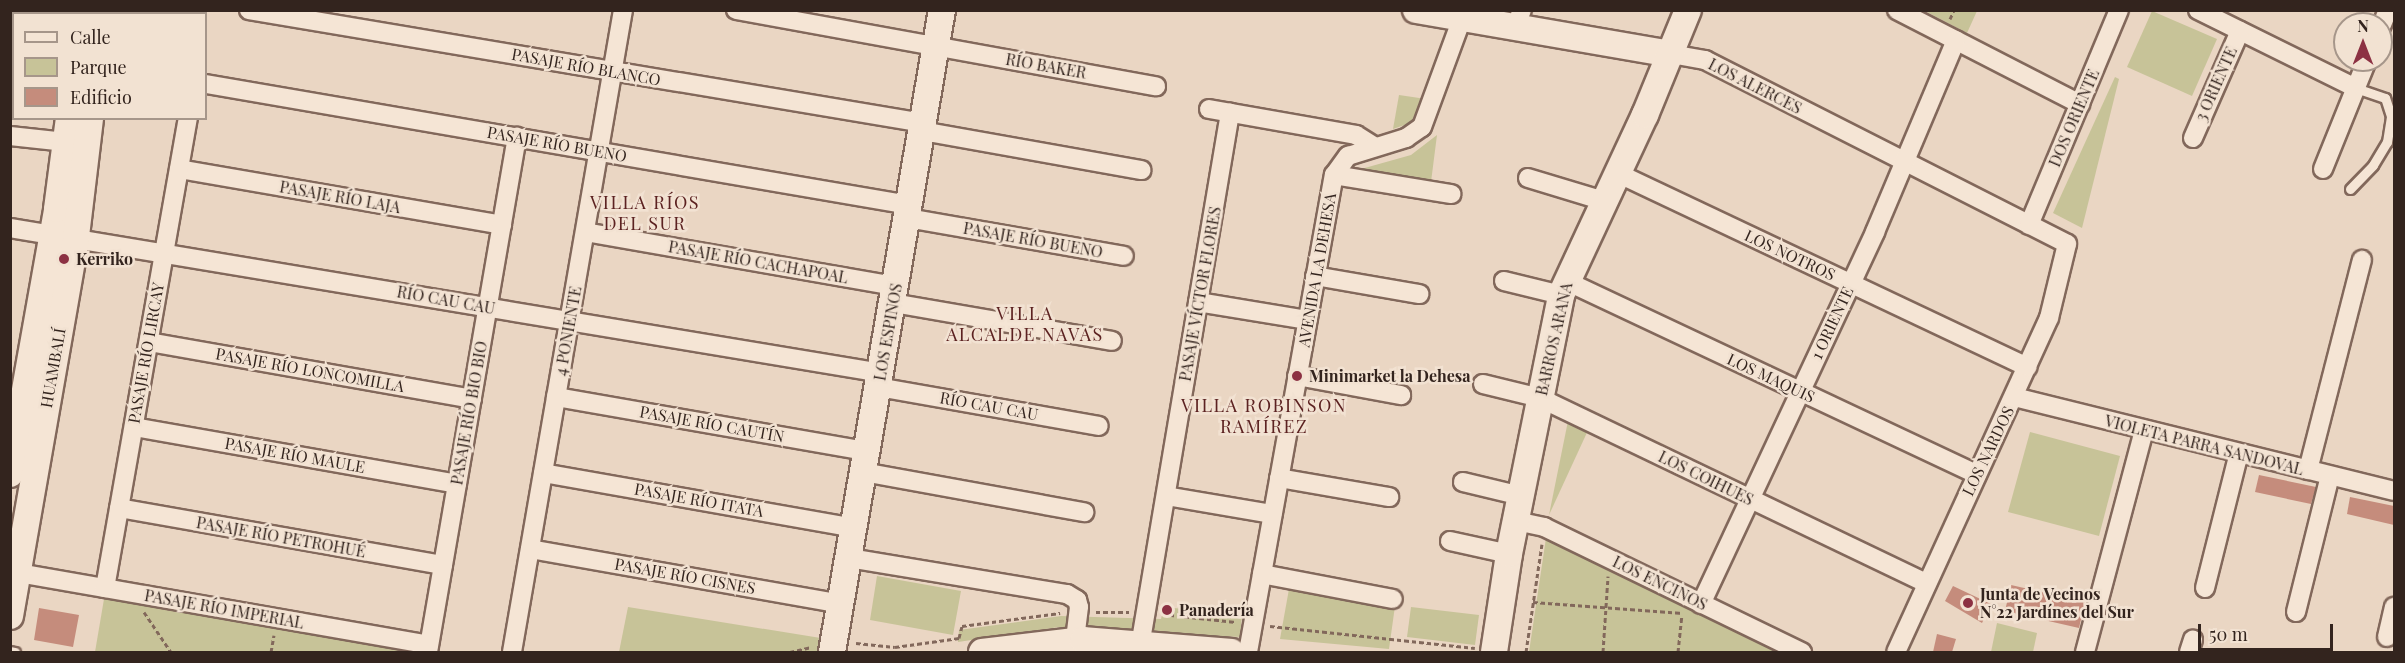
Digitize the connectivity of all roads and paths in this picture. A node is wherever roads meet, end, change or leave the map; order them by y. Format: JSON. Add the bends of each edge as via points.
{"nodes":[{"id":1,"x":249,"y":10,"type":"edge"},
{"id":2,"x":623,"y":10,"type":"edge"},
{"id":3,"x":736,"y":10,"type":"edge"},
{"id":4,"x":942,"y":10,"type":"edge"},
{"id":5,"x":1416,"y":10,"type":"edge"},
{"id":6,"x":1688,"y":10,"type":"edge"},
{"id":7,"x":2119,"y":10,"type":"edge"},
{"id":8,"x":2198,"y":10,"type":"edge"},
{"id":9,"x":1900,"y":11,"type":"edge"},
{"id":10,"x":1463,"y":14,"type":"edge"},
{"id":11,"x":1518,"y":19,"type":"edge"},
{"id":12,"x":2240,"y":31,"type":"junction"},
{"id":13,"x":1956,"y":40,"type":"junction"},
{"id":14,"x":936,"y":47,"type":"junction"},
{"id":15,"x":1671,"y":54,"type":"junction"},
{"id":16,"x":613,"y":71,"type":"junction"},
{"id":17,"x":2362,"y":72,"type":"edge"},
{"id":18,"x":207,"y":84,"type":"edge"},
{"id":19,"x":1156,"y":86,"type":"dead end"},
{"id":20,"x":2356,"y":88,"type":"junction"},
{"id":21,"x":2080,"y":104,"type":"junction"},
{"id":22,"x":1209,"y":109,"type":"dead end"},
{"id":23,"x":1230,"y":112,"type":"junction"},
{"id":24,"x":90,"y":120,"type":"edge"},
{"id":25,"x":188,"y":120,"type":"edge"},
{"id":26,"x":922,"y":127,"type":"junction"},
{"id":27,"x":68,"y":130,"type":"edge"},
{"id":28,"x":10,"y":136,"type":"edge"},
{"id":29,"x":517,"y":137,"type":"junction"},
{"id":30,"x":2193,"y":138,"type":"dead end"},
{"id":31,"x":1375,"y":147,"type":"junction"},
{"id":32,"x":599,"y":151,"type":"junction"},
{"id":33,"x":1904,"y":162,"type":"junction"},
{"id":34,"x":179,"y":169,"type":"junction"},
{"id":35,"x":2323,"y":169,"type":"dead end"},
{"id":36,"x":1142,"y":170,"type":"dead end"},
{"id":37,"x":1617,"y":173,"type":"junction"},
{"id":38,"x":1335,"y":175,"type":"junction"},
{"id":39,"x":1528,"y":178,"type":"dead end"},
{"id":40,"x":2350,"y":189,"type":"dead end"},
{"id":41,"x":1451,"y":194,"type":"dead end"},
{"id":42,"x":1604,"y":201,"type":"junction"},
{"id":43,"x":908,"y":211,"type":"junction"},
{"id":44,"x":502,"y":225,"type":"junction"},
{"id":45,"x":2029,"y":225,"type":"junction"},
{"id":46,"x":10,"y":228,"type":"edge"},
{"id":47,"x":585,"y":232,"type":"junction"},
{"id":48,"x":64,"y":234,"type":"junction"},
{"id":49,"x":2067,"y":244,"type":"joint"},
{"id":50,"x":164,"y":252,"type":"junction"},
{"id":51,"x":1124,"y":256,"type":"dead end"},
{"id":52,"x":2362,"y":260,"type":"dead end"},
{"id":53,"x":1315,"y":276,"type":"junction"},
{"id":54,"x":1504,"y":281,"type":"dead end"},
{"id":55,"x":1851,"y":284,"type":"junction"},
{"id":56,"x":1563,"y":288,"type":"junction"},
{"id":57,"x":894,"y":294,"type":"junction"},
{"id":58,"x":1419,"y":294,"type":"dead end"},
{"id":59,"x":1198,"y":302,"type":"junction"},
{"id":60,"x":488,"y":307,"type":"junction"},
{"id":61,"x":1307,"y":320,"type":"junction"},
{"id":62,"x":570,"y":321,"type":"junction"},
{"id":63,"x":1112,"y":341,"type":"dead end"},
{"id":64,"x":148,"y":342,"type":"junction"},
{"id":65,"x":2028,"y":367,"type":"junction"},
{"id":66,"x":1297,"y":376,"type":"junction"},
{"id":67,"x":879,"y":380,"type":"junction"},
{"id":68,"x":1483,"y":384,"type":"dead end"},
{"id":69,"x":1800,"y":391,"type":"junction"},
{"id":70,"x":1401,"y":395,"type":"dead end"},
{"id":71,"x":556,"y":397,"type":"junction"},
{"id":72,"x":2014,"y":397,"type":"junction"},
{"id":73,"x":1540,"y":398,"type":"junction"},
{"id":74,"x":472,"y":399,"type":"junction"},
{"id":75,"x":1099,"y":426,"type":"dead end"},
{"id":76,"x":134,"y":427,"type":"junction"},
{"id":77,"x":2144,"y":430,"type":"junction"},
{"id":78,"x":2239,"y":453,"type":"junction"},
{"id":79,"x":865,"y":461,"type":"junction"},
{"id":80,"x":2308,"y":470,"type":"junction"},
{"id":81,"x":543,"y":473,"type":"junction"},
{"id":82,"x":10,"y":474,"type":"edge"},
{"id":83,"x":1977,"y":474,"type":"junction"},
{"id":84,"x":2330,"y":476,"type":"junction"},
{"id":85,"x":1279,"y":478,"type":"junction"},
{"id":86,"x":1463,"y":482,"type":"dead end"},
{"id":87,"x":457,"y":484,"type":"junction"},
{"id":88,"x":2394,"y":491,"type":"edge"},
{"id":89,"x":1166,"y":496,"type":"junction"},
{"id":90,"x":1389,"y":496,"type":"dead end"},
{"id":91,"x":1521,"y":496,"type":"junction"},
{"id":92,"x":1750,"y":499,"type":"junction"},
{"id":93,"x":119,"y":508,"type":"junction"},
{"id":94,"x":1084,"y":513,"type":"dead end"},
{"id":95,"x":1272,"y":514,"type":"junction"},
{"id":96,"x":1516,"y":521,"type":"junction"},
{"id":97,"x":1544,"y":527,"type":"junction"},
{"id":98,"x":854,"y":528,"type":"junction"},
{"id":99,"x":1450,"y":541,"type":"dead end"},
{"id":100,"x":530,"y":549,"type":"junction"},
{"id":101,"x":1509,"y":554,"type":"junction"},
{"id":102,"x":849,"y":558,"type":"junction"},
{"id":103,"x":1610,"y":559,"type":"junction"},
{"id":104,"x":443,"y":565,"type":"junction"},
{"id":105,"x":18,"y":573,"type":"junction"},
{"id":106,"x":1262,"y":574,"type":"junction"},
{"id":107,"x":1926,"y":582,"type":"junction"},
{"id":108,"x":105,"y":588,"type":"junction"},
{"id":109,"x":2205,"y":588,"type":"dead end"},
{"id":110,"x":132,"y":593,"type":"junction"},
{"id":111,"x":1393,"y":599,"type":"dead end"},
{"id":112,"x":1696,"y":601,"type":"junction"},
{"id":113,"x":1533,"y":602,"type":"junction"},
{"id":114,"x":841,"y":604,"type":"junction"},
{"id":115,"x":1606,"y":607,"type":"junction"},
{"id":116,"x":2394,"y":607,"type":"edge"},
{"id":117,"x":2296,"y":612,"type":"dead end"},
{"id":118,"x":1682,"y":615,"type":"junction"},
{"id":119,"x":10,"y":616,"type":"edge"},
{"id":120,"x":2387,"y":637,"type":"dead end"},
{"id":121,"x":1060,"y":645,"type":"edge"},
{"id":122,"x":1140,"y":648,"type":"edge"},
{"id":123,"x":429,"y":649,"type":"edge"},
{"id":124,"x":10,"y":651,"type":"edge"},
{"id":125,"x":15,"y":652,"type":"edge"},
{"id":126,"x":171,"y":652,"type":"edge"},
{"id":127,"x":512,"y":652,"type":"edge"},
{"id":128,"x":832,"y":652,"type":"edge"},
{"id":129,"x":982,"y":652,"type":"edge"},
{"id":130,"x":1232,"y":652,"type":"edge"},
{"id":131,"x":1248,"y":652,"type":"edge"},
{"id":132,"x":1494,"y":652,"type":"edge"},
{"id":133,"x":1526,"y":652,"type":"edge"},
{"id":134,"x":1603,"y":652,"type":"edge"},
{"id":135,"x":1678,"y":652,"type":"edge"},
{"id":136,"x":1803,"y":652,"type":"edge"},
{"id":137,"x":1896,"y":652,"type":"edge"},
{"id":138,"x":2085,"y":652,"type":"edge"}],
"edges":[{"from":1,"to":16,"type":"street","name":"PASAJE RÍO BLANCO"},
{"from":2,"to":16,"type":"street","name":"4 PONIENTE"},
{"from":3,"to":14,"type":"street","name":"RÍO BAKER"},
{"from":4,"to":14,"type":"street","name":"LOS ESPINOS"},
{"from":5,"to":10,"type":"street","name":"LOS ALERCES"},
{"from":6,"to":15,"type":"street","name":"BARROS ARANA"},
{"from":7,"to":21,"type":"street","name":"DOS ORIENTE"},
{"from":8,"to":12,"type":"street"},
{"from":9,"to":13,"type":"street"},
{"from":10,"to":11,"type":"street","name":"LOS ALERCES"},
{"from":10,"to":31,"type":"street","name":"AVENIDA LA DEHESA","via":[[1425,122],[1412,135]]},
{"from":11,"to":15,"type":"street","name":"LOS ALERCES"},
{"from":12,"to":20,"type":"street"},
{"from":12,"to":30,"type":"street","name":"3 ORIENTE"},
{"from":13,"to":21,"type":"street"},
{"from":13,"to":33,"type":"street","name":"1 ORIENTE"},
{"from":14,"to":19,"type":"street","name":"RÍO BAKER"},
{"from":14,"to":26,"type":"street","name":"LOS ESPINOS"},
{"from":15,"to":33,"type":"street","name":"LOS ALERCES","via":[[1705,60]]},
{"from":15,"to":37,"type":"street","name":"BARROS ARANA"},
{"from":16,"to":26,"type":"street","name":"PASAJE RÍO BLANCO"},
{"from":16,"to":32,"type":"street","name":"4 PONIENTE"},
{"from":17,"to":20,"type":"street"},
{"from":18,"to":29,"type":"street","name":"PASAJE RÍO BUENO"},
{"from":20,"to":35,"type":"street"},
{"from":20,"to":40,"type":"lane","via":[[2385,98],[2391,116],[2387,142],[2373,165]]},
{"from":21,"to":45,"type":"street","name":"DOS ORIENTE"},
{"from":22,"to":23,"type":"street"},
{"from":23,"to":31,"type":"street","via":[[1356,135]]},
{"from":23,"to":59,"type":"street","name":"PASAJE VÍCTOR FLORES"},
{"from":24,"to":48,"type":"street","name":"HUAMBALÍ"},
{"from":25,"to":34,"type":"street","name":"PASAJE RÍO LIRCAY"},
{"from":26,"to":36,"type":"street","name":"PASAJE RÍO BLANCO"},
{"from":26,"to":43,"type":"street","name":"LOS ESPINOS"},
{"from":27,"to":28,"type":"street"},
{"from":27,"to":48,"type":"street","name":"HUAMBALÍ"},
{"from":29,"to":32,"type":"street","name":"PASAJE RÍO BUENO"},
{"from":29,"to":44,"type":"street","name":"PASAJE RÍO BIO BIO"},
{"from":31,"to":38,"type":"street","name":"AVENIDA LA DEHESA","via":[[1348,156]]},
{"from":32,"to":43,"type":"street","name":"PASAJE RÍO BUENO"},
{"from":32,"to":47,"type":"street","name":"4 PONIENTE"},
{"from":33,"to":45,"type":"street","name":"LOS ALERCES"},
{"from":33,"to":55,"type":"street","name":"1 ORIENTE"},
{"from":34,"to":44,"type":"street","name":"PASAJE RÍO LAJA"},
{"from":34,"to":50,"type":"street","name":"PASAJE RÍO LIRCAY"},
{"from":37,"to":42,"type":"street","name":"BARROS ARANA"},
{"from":37,"to":55,"type":"street","name":"LOS NOTROS"},
{"from":38,"to":41,"type":"street"},
{"from":38,"to":53,"type":"street","name":"AVENIDA LA DEHESA"},
{"from":39,"to":42,"type":"street"},
{"from":42,"to":56,"type":"street","name":"BARROS ARANA"},
{"from":43,"to":51,"type":"street","name":"PASAJE RÍO BUENO"},
{"from":43,"to":57,"type":"street","name":"LOS ESPINOS"},
{"from":44,"to":60,"type":"street","name":"PASAJE RÍO BIO BIO"},
{"from":45,"to":49,"type":"street","name":"LOS ALERCES"},
{"from":46,"to":48,"type":"street","name":"RÍO CAU CAU"},
{"from":47,"to":57,"type":"street","name":"PASAJE RÍO CACHAPOAL"},
{"from":47,"to":62,"type":"street","name":"4 PONIENTE"},
{"from":48,"to":50,"type":"street","name":"RÍO CAU CAU"},
{"from":48,"to":82,"type":"street","name":"HUAMBALÍ"},
{"from":48,"to":105,"type":"street","name":"HUAMBALÍ"},
{"from":49,"to":65,"type":"street","name":"LOS NARDOS","via":[[2049,318]]},
{"from":50,"to":60,"type":"street","name":"RÍO CAU CAU"},
{"from":50,"to":64,"type":"street","name":"PASAJE RÍO LIRCAY"},
{"from":52,"to":80,"type":"street"},
{"from":53,"to":58,"type":"street"},
{"from":53,"to":61,"type":"street","name":"AVENIDA LA DEHESA"},
{"from":54,"to":56,"type":"street","name":"LOS MAQUIS"},
{"from":55,"to":65,"type":"street","name":"LOS NOTROS"},
{"from":55,"to":69,"type":"street","name":"1 ORIENTE"},
{"from":56,"to":69,"type":"street","name":"LOS MAQUIS"},
{"from":56,"to":73,"type":"street","name":"BARROS ARANA"},
{"from":57,"to":63,"type":"street","name":"PASAJE RÍO CACHAPOAL"},
{"from":57,"to":67,"type":"street","name":"LOS ESPINOS"},
{"from":59,"to":61,"type":"street"},
{"from":59,"to":89,"type":"street","name":"PASAJE VÍCTOR FLORES"},
{"from":60,"to":62,"type":"street","name":"RÍO CAU CAU"},
{"from":60,"to":74,"type":"street","name":"PASAJE RÍO BIO BIO"},
{"from":61,"to":66,"type":"street","name":"AVENIDA LA DEHESA"},
{"from":62,"to":67,"type":"street","name":"RÍO CAU CAU"},
{"from":62,"to":71,"type":"street","name":"4 PONIENTE"},
{"from":64,"to":74,"type":"street","name":"PASAJE RÍO LONCOMILLA"},
{"from":64,"to":76,"type":"street","name":"PASAJE RÍO LIRCAY"},
{"from":65,"to":72,"type":"street","name":"LOS NARDOS"},
{"from":66,"to":70,"type":"street"},
{"from":66,"to":85,"type":"street","name":"AVENIDA LA DEHESA"},
{"from":67,"to":75,"type":"street","name":"RÍO CAU CAU"},
{"from":67,"to":79,"type":"street","name":"LOS ESPINOS"},
{"from":68,"to":73,"type":"street","name":"LOS COIHUES"},
{"from":69,"to":83,"type":"street","name":"LOS MAQUIS"},
{"from":69,"to":92,"type":"street","name":"1 ORIENTE"},
{"from":71,"to":79,"type":"street","name":"PASAJE RÍO CAUTÍN"},
{"from":71,"to":81,"type":"street","name":"4 PONIENTE"},
{"from":72,"to":77,"type":"street","name":"VIOLETA PARRA SANDOVAL"},
{"from":72,"to":83,"type":"street","name":"LOS NARDOS"},
{"from":73,"to":91,"type":"street","name":"BARROS ARANA"},
{"from":73,"to":92,"type":"street","name":"LOS COIHUES"},
{"from":74,"to":87,"type":"street","name":"PASAJE RÍO BIO BIO"},
{"from":76,"to":87,"type":"street","name":"PASAJE RÍO MAULE"},
{"from":76,"to":93,"type":"street","name":"PASAJE RÍO LIRCAY"},
{"from":77,"to":78,"type":"street","name":"VIOLETA PARRA SANDOVAL"},
{"from":77,"to":138,"type":"street"},
{"from":78,"to":80,"type":"street","name":"VIOLETA PARRA SANDOVAL"},
{"from":78,"to":109,"type":"street"},
{"from":79,"to":94,"type":"street","name":"PASAJE RÍO CAUTÍN"},
{"from":79,"to":98,"type":"street","name":"LOS ESPINOS"},
{"from":80,"to":84,"type":"street","name":"VIOLETA PARRA SANDOVAL"},
{"from":81,"to":98,"type":"street","name":"PASAJE RÍO ITATA"},
{"from":81,"to":100,"type":"street","name":"4 PONIENTE"},
{"from":83,"to":107,"type":"street","name":"LOS NARDOS"},
{"from":84,"to":88,"type":"street","name":"VIOLETA PARRA SANDOVAL"},
{"from":84,"to":117,"type":"street"},
{"from":85,"to":90,"type":"street"},
{"from":85,"to":95,"type":"street","name":"AVENIDA LA DEHESA"},
{"from":86,"to":91,"type":"street"},
{"from":87,"to":104,"type":"street","name":"PASAJE RÍO BIO BIO"},
{"from":89,"to":95,"type":"street"},
{"from":89,"to":122,"type":"street","name":"PASAJE VÍCTOR FLORES"},
{"from":91,"to":96,"type":"street","name":"BARROS ARANA"},
{"from":92,"to":107,"type":"street","name":"LOS COIHUES"},
{"from":92,"to":112,"type":"street","name":"1 ORIENTE"},
{"from":93,"to":104,"type":"street","name":"PASAJE RÍO PETROHUÉ"},
{"from":93,"to":108,"type":"street","name":"PASAJE RÍO LIRCAY"},
{"from":95,"to":106,"type":"street","name":"AVENIDA LA DEHESA"},
{"from":96,"to":97,"type":"street","name":"LOS ENCINOS"},
{"from":96,"to":101,"type":"street","name":"BARROS ARANA"},
{"from":97,"to":103,"type":"street","name":"LOS ENCINOS"},
{"from":97,"to":113,"type":"path"},
{"from":98,"to":102,"type":"street","name":"LOS ESPINOS"},
{"from":99,"to":101,"type":"street"},
{"from":100,"to":114,"type":"street","name":"PASAJE RÍO CISNES"},
{"from":100,"to":127,"type":"street","name":"4 PONIENTE"},
{"from":101,"to":132,"type":"street","name":"BARROS ARANA"},
{"from":102,"to":114,"type":"street","name":"LOS ESPINOS"},
{"from":102,"to":121,"type":"street","via":[[1067,594],[1077,600],[1079,608]]},
{"from":103,"to":112,"type":"street","name":"LOS ENCINOS"},
{"from":103,"to":115,"type":"path"},
{"from":104,"to":123,"type":"street","name":"PASAJE RÍO BIO BIO"},
{"from":105,"to":108,"type":"street","name":"PASAJE RÍO IMPERIAL"},
{"from":105,"to":119,"type":"street","name":"HUAMBALÍ"},
{"from":106,"to":111,"type":"street"},
{"from":106,"to":131,"type":"street","name":"AVENIDA LA DEHESA"},
{"from":107,"to":137,"type":"street","name":"LOS NARDOS"},
{"from":108,"to":110,"type":"street","name":"PASAJE RÍO IMPERIAL"},
{"from":110,"to":123,"type":"street","name":"PASAJE RÍO IMPERIAL"},
{"from":110,"to":126,"type":"path"},
{"from":112,"to":118,"type":"path"},
{"from":112,"to":136,"type":"street","name":"LOS ENCINOS"},
{"from":113,"to":115,"type":"path"},
{"from":113,"to":133,"type":"path"},
{"from":114,"to":128,"type":"street","name":"LOS ESPINOS"},
{"from":115,"to":118,"type":"path"},
{"from":115,"to":134,"type":"path"},
{"from":116,"to":120,"type":"street"},
{"from":118,"to":135,"type":"path"},
{"from":121,"to":122,"type":"street"},
{"from":121,"to":129,"type":"street"},
{"from":122,"to":130,"type":"street"},
{"from":124,"to":125,"type":"lane"}]}
